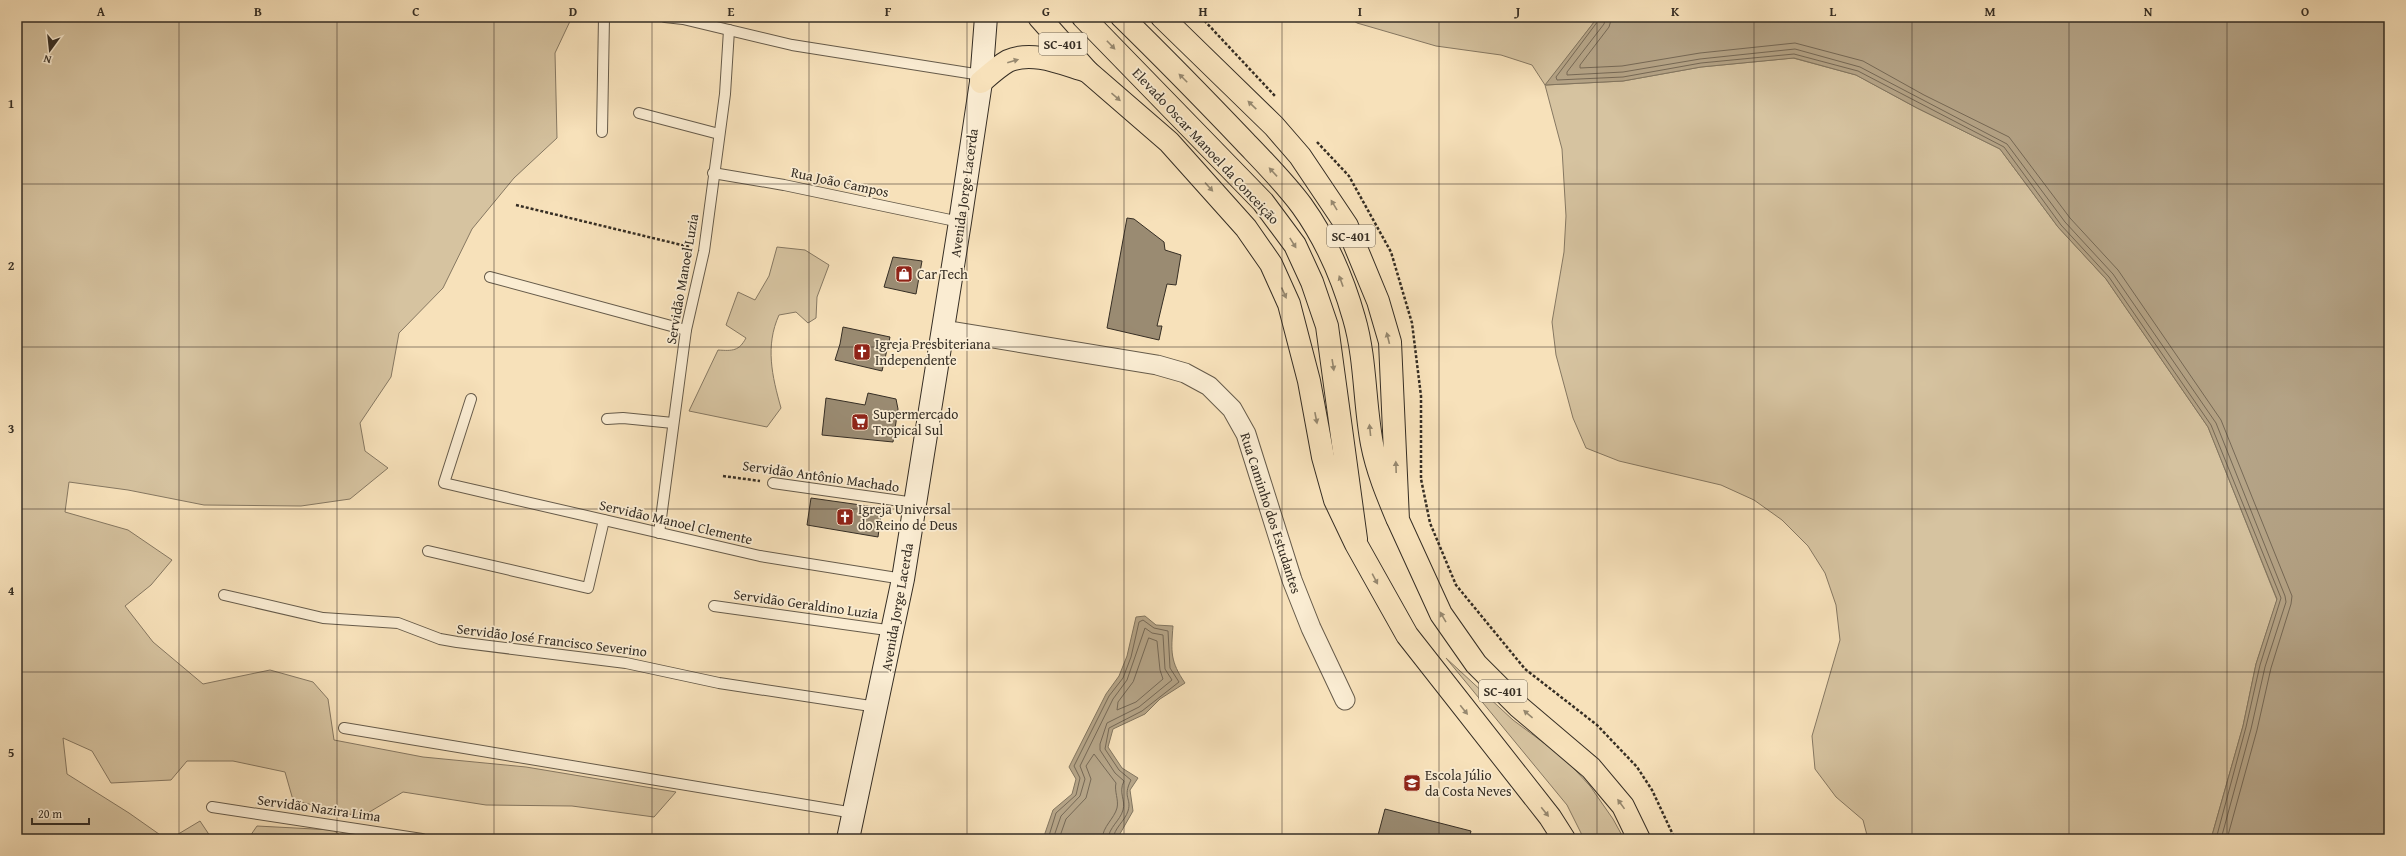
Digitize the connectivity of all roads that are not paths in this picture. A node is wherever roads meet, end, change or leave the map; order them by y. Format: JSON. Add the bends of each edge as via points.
{"nodes":[{"id":1,"x":604,"y":17,"type":"edge"},
{"id":2,"x":665,"y":17,"type":"edge"},
{"id":3,"x":986,"y":17,"type":"edge"},
{"id":4,"x":1039,"y":17,"type":"edge"},
{"id":5,"x":1083,"y":17,"type":"edge"},
{"id":6,"x":1122,"y":17,"type":"edge"},
{"id":7,"x":1162,"y":17,"type":"edge"},
{"id":8,"x":729,"y":30,"type":"junction"},
{"id":9,"x":1087,"y":71,"type":"junction"},
{"id":10,"x":981,"y":78,"type":"junction"},
{"id":11,"x":639,"y":113,"type":"dead end"},
{"id":12,"x":602,"y":132,"type":"dead end"},
{"id":13,"x":719,"y":134,"type":"junction"},
{"id":14,"x":713,"y":173,"type":"junction"},
{"id":15,"x":960,"y":222,"type":"junction"},
{"id":16,"x":490,"y":278,"type":"dead end"},
{"id":17,"x":686,"y":330,"type":"junction"},
{"id":18,"x":944,"y":330,"type":"junction"},
{"id":19,"x":471,"y":399,"type":"dead end"},
{"id":20,"x":607,"y":419,"type":"dead end"},
{"id":21,"x":673,"y":423,"type":"junction"},
{"id":22,"x":773,"y":483,"type":"road end"},
{"id":23,"x":915,"y":503,"type":"junction"},
{"id":24,"x":604,"y":520,"type":"junction"},
{"id":25,"x":1398,"y":520,"type":"junction"},
{"id":26,"x":659,"y":533,"type":"junction"},
{"id":27,"x":1356,"y":544,"type":"junction"},
{"id":28,"x":428,"y":551,"type":"dead end"},
{"id":29,"x":903,"y":579,"type":"junction"},
{"id":30,"x":224,"y":595,"type":"dead end"},
{"id":31,"x":714,"y":606,"type":"dead end"},
{"id":32,"x":894,"y":631,"type":"junction"},
{"id":33,"x":1345,"y":700,"type":"dead end"},
{"id":34,"x":877,"y":707,"type":"junction"},
{"id":35,"x":344,"y":728,"type":"dead end"},
{"id":36,"x":212,"y":807,"type":"dead end"},
{"id":37,"x":854,"y":813,"type":"junction"},
{"id":38,"x":422,"y":839,"type":"edge"},
{"id":39,"x":848,"y":839,"type":"edge"},
{"id":40,"x":1564,"y":839,"type":"edge"},
{"id":41,"x":1639,"y":839,"type":"edge"}],
"edges":[{"from":1,"to":12,"type":"lane"},
{"from":2,"to":8,"type":"lane"},
{"from":3,"to":10,"type":"main road","name":"Avenida Jorge Lacerda"},
{"from":4,"to":9,"type":"main road","number":"SC-401"},
{"from":5,"to":27,"type":"main road","name":"Elevado Oscar Manoel da Conceição","one_way":true,"via":[[1263,202],[1295,245],[1312,282],[1327,326]]},
{"from":25,"to":6,"type":"main road","name":"Elevado Oscar Manoel da Conceição","one_way":true,"via":[[1381,480],[1372,443],[1362,355],[1354,318],[1339,274],[1320,235],[1285,185]]},
{"from":25,"to":7,"type":"main road","number":"SC-401","one_way":true,"via":[[1390,342],[1378,301],[1347,226],[1324,190],[1289,144]]},
{"from":8,"to":10,"type":"lane","via":[[792,45]]},
{"from":8,"to":13,"type":"lane","name":"Servidão Manoel Luzia","via":[[725,94]]},
{"from":10,"to":9,"type":"main road","one_way":true,"via":[[1008,61],[1026,57],[1046,59]]},
{"from":9,"to":27,"type":"main road","number":"SC-401","one_way":true,"via":[[1169,142],[1246,228],[1271,264],[1288,304],[1309,381],[1323,457],[1335,500]]},
{"from":10,"to":15,"type":"main road","name":"Avenida Jorge Lacerda"},
{"from":11,"to":13,"type":"lane"},
{"from":13,"to":14,"type":"lane","name":"Servidão Manoel Luzia"},
{"from":14,"to":15,"type":"lane","name":"Rua João Campos","via":[[784,185]]},
{"from":14,"to":17,"type":"lane","name":"Servidão Manoel Luzia","via":[[704,251]]},
{"from":15,"to":18,"type":"main road","name":"Avenida Jorge Lacerda"},
{"from":16,"to":17,"type":"lane"},
{"from":17,"to":21,"type":"lane","name":"Servidão Manoel Luzia"},
{"from":18,"to":23,"type":"main road","name":"Avenida Jorge Lacerda"},
{"from":18,"to":33,"type":"street","name":"Rua Caminho dos Estudantes","via":[[1157,365],[1185,373],[1209,386],[1232,409],[1246,434],[1292,580],[1311,628]]},
{"from":19,"to":24,"type":"lane","name":"Servidão Manoel Clemente","via":[[444,483]]},
{"from":20,"to":21,"type":"lane"},
{"from":21,"to":26,"type":"lane","name":"Servidão Manoel Luzia"},
{"from":22,"to":23,"type":"lane","name":"Servidão Antônio Machado"},
{"from":23,"to":29,"type":"main road","name":"Avenida Jorge Lacerda"},
{"from":24,"to":26,"type":"lane","name":"Servidão Manoel Clemente"},
{"from":24,"to":28,"type":"lane","via":[[588,588]]},
{"from":41,"to":25,"type":"main road","number":"SC-401","one_way":true,"via":[[1624,806],[1591,768],[1518,706],[1476,664],[1441,614]]},
{"from":26,"to":29,"type":"lane","name":"Servidão Manoel Clemente","via":[[806,565]]},
{"from":27,"to":40,"type":"main road","number":"SC-401","one_way":true,"via":[[1407,635],[1550,817]]},
{"from":29,"to":32,"type":"main road","name":"Avenida Jorge Lacerda"},
{"from":30,"to":34,"type":"lane","name":"Servidão José Francisco Severino","via":[[323,618],[398,623],[440,639],[457,642],[626,663],[719,683]]},
{"from":31,"to":32,"type":"lane","name":"Servidão Geraldino Luzia"},
{"from":32,"to":34,"type":"main road","name":"Avenida Jorge Lacerda"},
{"from":34,"to":37,"type":"main road","name":"Avenida Jorge Lacerda"},
{"from":35,"to":37,"type":"lane"},
{"from":36,"to":38,"type":"lane","name":"Servidão Nazira Lima"},
{"from":37,"to":39,"type":"main road","name":"Avenida Jorge Lacerda"}]}
